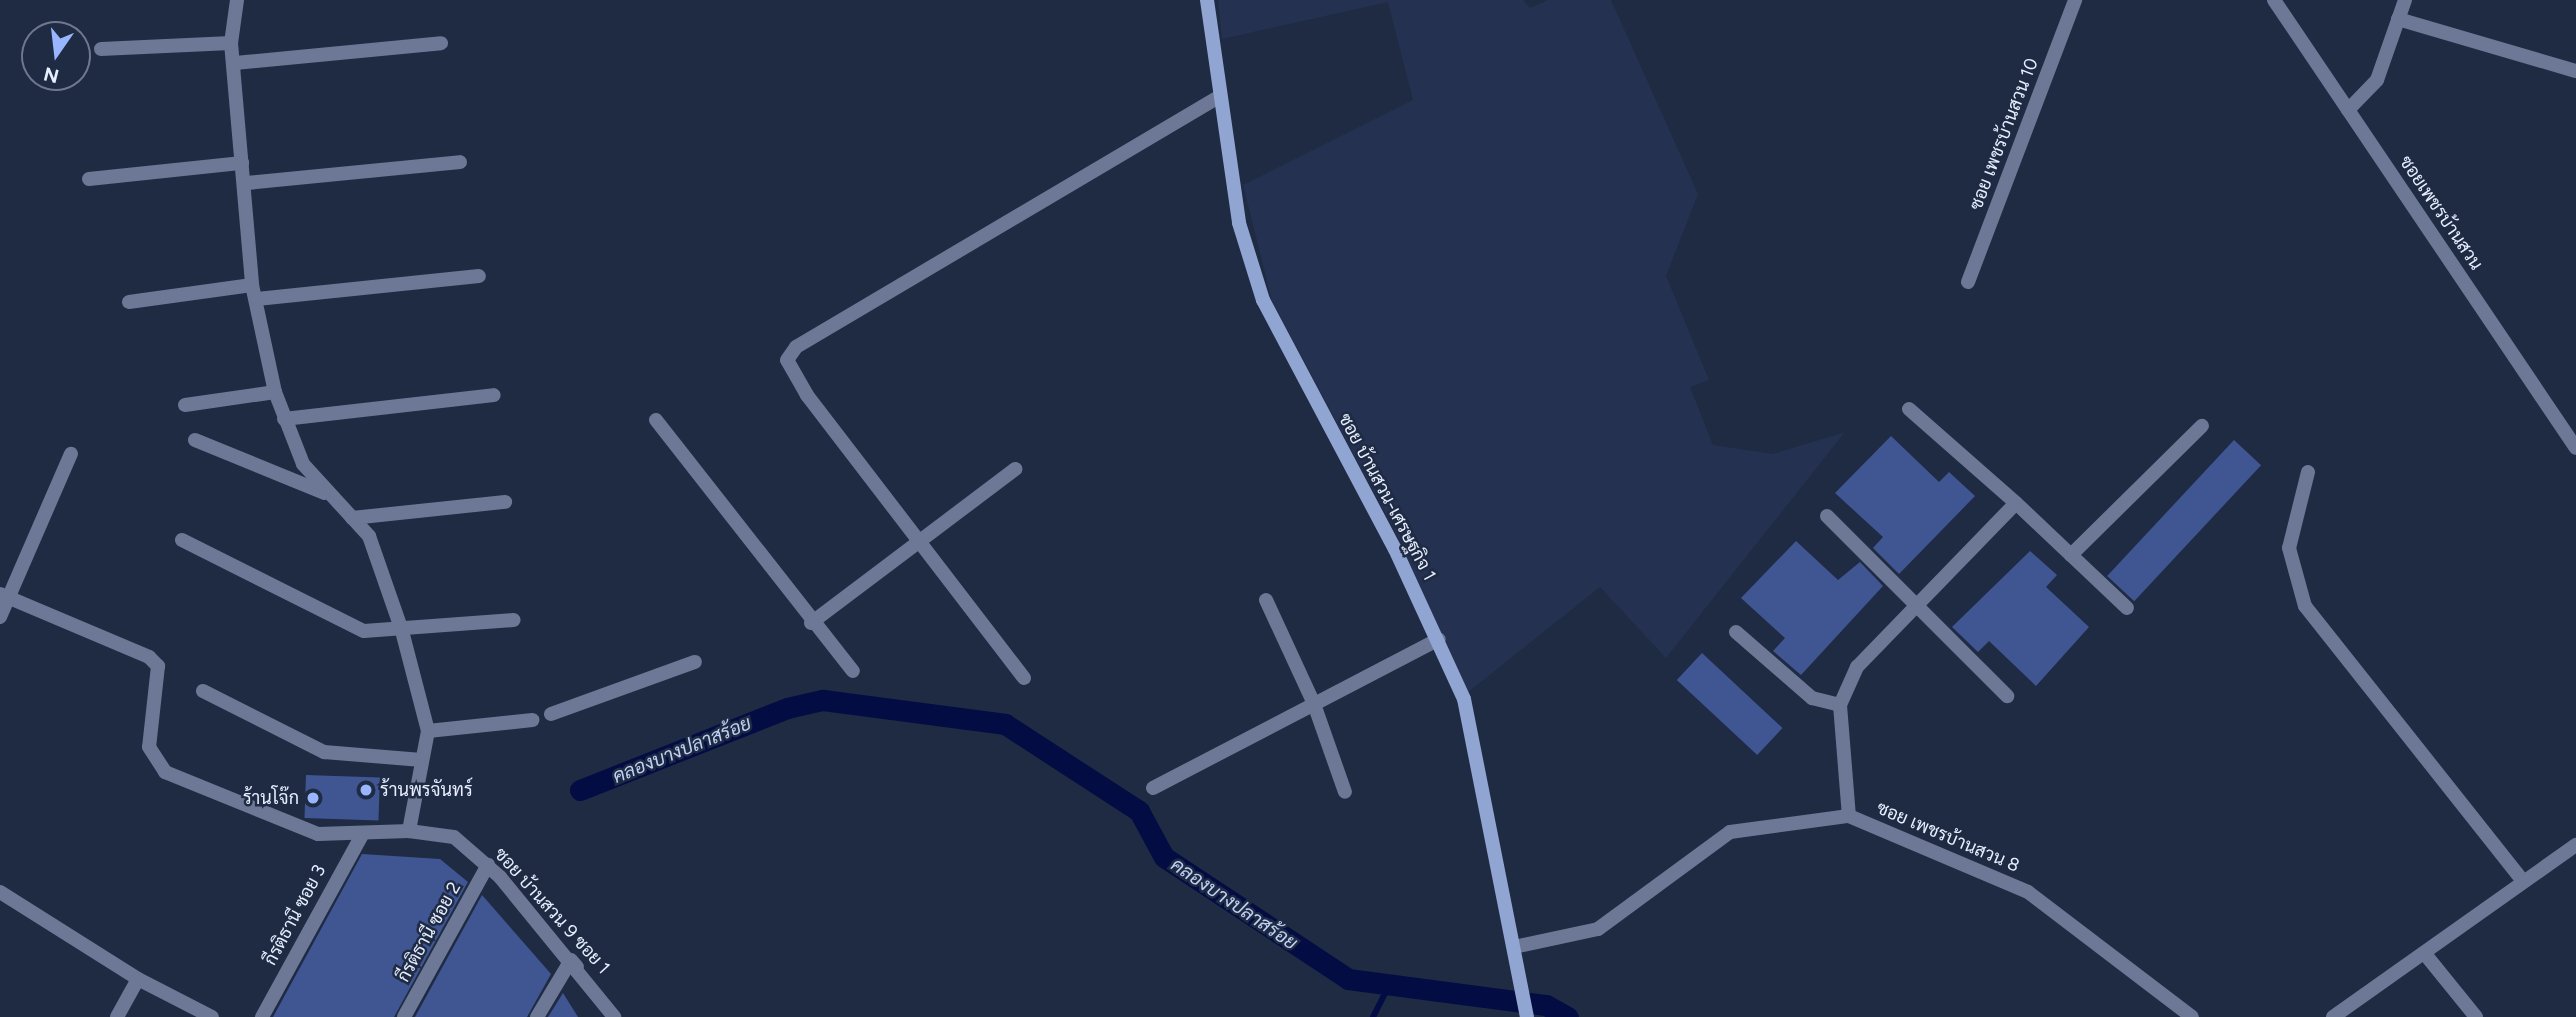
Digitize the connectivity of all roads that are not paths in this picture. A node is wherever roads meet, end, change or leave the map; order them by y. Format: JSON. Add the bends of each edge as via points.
{"nodes":[{"id":1,"x":237,"y":0,"type":"edge"},
{"id":2,"x":1208,"y":0,"type":"edge"},
{"id":3,"x":2075,"y":0,"type":"edge"},
{"id":4,"x":2274,"y":0,"type":"edge"},
{"id":5,"x":2405,"y":0,"type":"edge"},
{"id":6,"x":2398,"y":19,"type":"junction"},
{"id":7,"x":231,"y":43,"type":"junction"},
{"id":8,"x":441,"y":43,"type":"dead end"},
{"id":9,"x":101,"y":49,"type":"dead end"},
{"id":10,"x":235,"y":63,"type":"junction"},
{"id":11,"x":2576,"y":71,"type":"edge"},
{"id":12,"x":1219,"y":97,"type":"junction"},
{"id":13,"x":2348,"y":110,"type":"junction"},
{"id":14,"x":460,"y":162,"type":"dead end"},
{"id":15,"x":242,"y":163,"type":"junction"},
{"id":16,"x":89,"y":179,"type":"dead end"},
{"id":17,"x":247,"y":183,"type":"junction"},
{"id":18,"x":479,"y":276,"type":"dead end"},
{"id":19,"x":1968,"y":282,"type":"dead end"},
{"id":20,"x":255,"y":292,"type":"junction"},
{"id":21,"x":129,"y":302,"type":"dead end"},
{"id":22,"x":275,"y":392,"type":"junction"},
{"id":23,"x":494,"y":394,"type":"dead end"},
{"id":24,"x":185,"y":405,"type":"dead end"},
{"id":25,"x":1909,"y":409,"type":"dead end"},
{"id":26,"x":284,"y":419,"type":"junction"},
{"id":27,"x":656,"y":420,"type":"dead end"},
{"id":28,"x":2202,"y":426,"type":"dead end"},
{"id":29,"x":195,"y":440,"type":"dead end"},
{"id":30,"x":2576,"y":448,"type":"edge"},
{"id":31,"x":71,"y":454,"type":"dead end"},
{"id":32,"x":1015,"y":469,"type":"dead end"},
{"id":33,"x":2308,"y":472,"type":"dead end"},
{"id":34,"x":330,"y":495,"type":"junction"},
{"id":35,"x":505,"y":502,"type":"dead end"},
{"id":36,"x":2016,"y":503,"type":"junction"},
{"id":37,"x":1827,"y":516,"type":"dead end"},
{"id":38,"x":352,"y":518,"type":"junction"},
{"id":39,"x":182,"y":540,"type":"dead end"},
{"id":40,"x":920,"y":542,"type":"junction"},
{"id":41,"x":2071,"y":555,"type":"junction"},
{"id":42,"x":4,"y":595,"type":"edge"},
{"id":43,"x":1266,"y":600,"type":"dead end"},
{"id":44,"x":1919,"y":602,"type":"junction"},
{"id":45,"x":2127,"y":608,"type":"dead end"},
{"id":46,"x":0,"y":617,"type":"edge"},
{"id":47,"x":514,"y":620,"type":"dead end"},
{"id":48,"x":811,"y":622,"type":"junction"},
{"id":49,"x":402,"y":631,"type":"junction"},
{"id":50,"x":1736,"y":632,"type":"dead end"},
{"id":51,"x":1439,"y":639,"type":"junction"},
{"id":52,"x":695,"y":662,"type":"dead end"},
{"id":53,"x":853,"y":671,"type":"dead end"},
{"id":54,"x":1024,"y":678,"type":"dead end"},
{"id":55,"x":203,"y":691,"type":"dead end"},
{"id":56,"x":2007,"y":696,"type":"dead end"},
{"id":57,"x":1314,"y":704,"type":"junction"},
{"id":58,"x":1840,"y":705,"type":"junction"},
{"id":59,"x":551,"y":714,"type":"dead end"},
{"id":60,"x":532,"y":720,"type":"dead end"},
{"id":61,"x":428,"y":731,"type":"junction"},
{"id":62,"x":422,"y":760,"type":"junction"},
{"id":63,"x":1153,"y":788,"type":"dead end"},
{"id":64,"x":1345,"y":792,"type":"dead end"},
{"id":65,"x":1849,"y":816,"type":"junction"},
{"id":66,"x":409,"y":831,"type":"junction"},
{"id":67,"x":363,"y":832,"type":"junction"},
{"id":68,"x":2576,"y":845,"type":"edge"},
{"id":69,"x":488,"y":865,"type":"junction"},
{"id":70,"x":2523,"y":881,"type":"junction"},
{"id":71,"x":0,"y":892,"type":"edge"},
{"id":72,"x":1514,"y":947,"type":"junction"},
{"id":73,"x":2425,"y":954,"type":"junction"},
{"id":74,"x":571,"y":960,"type":"junction"},
{"id":75,"x":138,"y":979,"type":"junction"},
{"id":76,"x":117,"y":1017,"type":"edge"},
{"id":77,"x":212,"y":1017,"type":"edge"},
{"id":78,"x":262,"y":1017,"type":"edge"},
{"id":79,"x":404,"y":1017,"type":"edge"},
{"id":80,"x":537,"y":1017,"type":"edge"},
{"id":81,"x":614,"y":1017,"type":"edge"},
{"id":82,"x":1527,"y":1017,"type":"edge"},
{"id":83,"x":2192,"y":1017,"type":"edge"},
{"id":84,"x":2333,"y":1017,"type":"edge"},
{"id":85,"x":2476,"y":1017,"type":"edge"}],
"edges":[{"from":1,"to":7,"type":"street"},
{"from":2,"to":12,"type":"street","name":"ซอย บ้านสวน-เศรษฐกิจ 1"},
{"from":3,"to":19,"type":"street","name":"ซอย เพชรบ้านสวน 10"},
{"from":4,"to":13,"type":"street","name":"ซอยเพชรบ้านสวน"},
{"from":5,"to":6,"type":"street"},
{"from":6,"to":11,"type":"street"},
{"from":6,"to":13,"type":"street","via":[[2377,80]]},
{"from":7,"to":9,"type":"street"},
{"from":7,"to":10,"type":"street"},
{"from":8,"to":10,"type":"street"},
{"from":10,"to":15,"type":"street"},
{"from":12,"to":40,"type":"street","via":[[796,347],[787,360],[807,395]]},
{"from":12,"to":51,"type":"street","name":"ซอย บ้านสวน-เศรษฐกิจ 1","via":[[1239,223],[1263,300]]},
{"from":13,"to":30,"type":"street","name":"ซอยเพชรบ้านสวน"},
{"from":14,"to":17,"type":"street"},
{"from":15,"to":16,"type":"street"},
{"from":15,"to":17,"type":"street"},
{"from":17,"to":20,"type":"street"},
{"from":18,"to":20,"type":"street"},
{"from":20,"to":21,"type":"street"},
{"from":20,"to":22,"type":"street"},
{"from":22,"to":24,"type":"street"},
{"from":22,"to":26,"type":"street"},
{"from":23,"to":26,"type":"street"},
{"from":25,"to":36,"type":"street"},
{"from":26,"to":34,"type":"street","via":[[303,464]]},
{"from":27,"to":48,"type":"street"},
{"from":28,"to":41,"type":"street"},
{"from":29,"to":34,"type":"street"},
{"from":31,"to":42,"type":"street"},
{"from":32,"to":40,"type":"street"},
{"from":33,"to":70,"type":"street","via":[[2290,548],[2305,606]]},
{"from":34,"to":38,"type":"street"},
{"from":35,"to":38,"type":"street"},
{"from":36,"to":41,"type":"street"},
{"from":36,"to":44,"type":"street"},
{"from":37,"to":44,"type":"street"},
{"from":38,"to":49,"type":"street","via":[[369,536]]},
{"from":39,"to":49,"type":"street","via":[[364,631]]},
{"from":40,"to":48,"type":"street"},
{"from":40,"to":54,"type":"street"},
{"from":41,"to":45,"type":"street"},
{"from":42,"to":46,"type":"street"},
{"from":42,"to":67,"type":"street","name":"ซอย บ้านสวน 9 ซอย 1","via":[[149,657],[158,666],[149,747],[165,772],[318,834]]},
{"from":43,"to":57,"type":"street"},
{"from":44,"to":56,"type":"street"},
{"from":44,"to":58,"type":"street","via":[[1857,667]]},
{"from":47,"to":49,"type":"street"},
{"from":48,"to":53,"type":"street"},
{"from":49,"to":61,"type":"street"},
{"from":50,"to":58,"type":"street","via":[[1812,698]]},
{"from":51,"to":57,"type":"street"},
{"from":51,"to":72,"type":"street","name":"ซอย บ้านสวน-เศรษฐกิจ 1","via":[[1464,699]]},
{"from":52,"to":59,"type":"street"},
{"from":55,"to":62,"type":"street","via":[[324,752]]},
{"from":57,"to":63,"type":"street"},
{"from":57,"to":64,"type":"street"},
{"from":58,"to":65,"type":"street"},
{"from":60,"to":61,"type":"street"},
{"from":61,"to":62,"type":"street"},
{"from":62,"to":66,"type":"street"},
{"from":65,"to":72,"type":"street","name":"ซอย เพชรบ้านสวน 8","via":[[1730,832],[1598,929]]},
{"from":65,"to":83,"type":"street","name":"ซอย เพชรบ้านสวน 8","via":[[2028,892]]},
{"from":66,"to":67,"type":"street","name":"ซอย บ้านสวน 9 ซอย 1"},
{"from":66,"to":69,"type":"street","name":"ซอย บ้านสวน 9 ซอย 1","via":[[454,837]]},
{"from":67,"to":78,"type":"street","name":"กีรติธานี ซอย 3"},
{"from":68,"to":70,"type":"street"},
{"from":69,"to":74,"type":"street","name":"ซอย บ้านสวน 9 ซอย 1"},
{"from":69,"to":79,"type":"street","name":"กีรติธานี ซอย 2"},
{"from":70,"to":73,"type":"street"},
{"from":71,"to":75,"type":"street"},
{"from":72,"to":82,"type":"street","name":"ซอย บ้านสวน-เศรษฐกิจ 1"},
{"from":73,"to":84,"type":"street"},
{"from":73,"to":85,"type":"street"},
{"from":74,"to":80,"type":"street"},
{"from":74,"to":81,"type":"street","name":"ซอย บ้านสวน 9 ซอย 1"},
{"from":75,"to":76,"type":"street"},
{"from":75,"to":77,"type":"street"}]}
